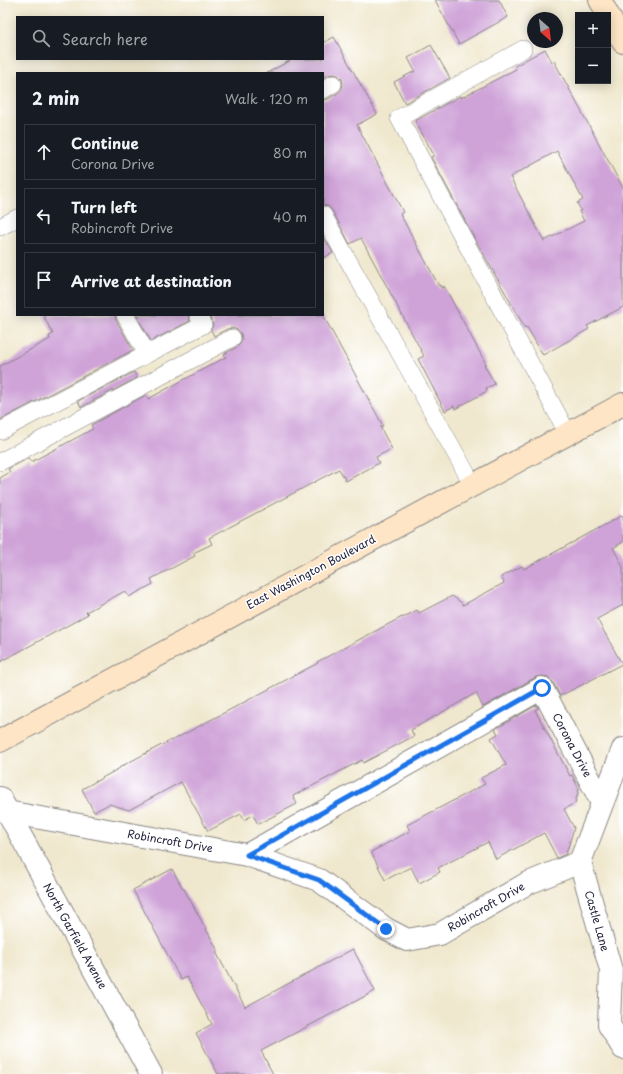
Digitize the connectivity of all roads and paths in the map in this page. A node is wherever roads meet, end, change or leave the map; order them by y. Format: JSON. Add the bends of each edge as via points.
{"nodes":[{"id":1,"x":600,"y":0,"type":"edge"},
{"id":2,"x":623,"y":42,"type":"edge"},
{"id":3,"x":523,"y":49,"type":"dead end"},
{"id":4,"x":324,"y":217,"type":"edge"},
{"id":5,"x":16,"y":219,"type":"edge"},
{"id":6,"x":0,"y":227,"type":"edge"},
{"id":7,"x":126,"y":316,"type":"edge"},
{"id":8,"x":198,"y":316,"type":"edge"},
{"id":9,"x":232,"y":338,"type":"dead end"},
{"id":10,"x":148,"y":354,"type":"junction"},
{"id":11,"x":623,"y":404,"type":"edge"},
{"id":12,"x":0,"y":431,"type":"edge"},
{"id":13,"x":568,"y":434,"type":"junction"},
{"id":14,"x":0,"y":462,"type":"edge"},
{"id":15,"x":473,"y":484,"type":"junction"},
{"id":16,"x":0,"y":741,"type":"edge"},
{"id":17,"x":623,"y":749,"type":"edge"},
{"id":18,"x":602,"y":803,"type":"junction"},
{"id":19,"x":4,"y":805,"type":"edge"},
{"id":20,"x":247,"y":855,"type":"junction"},
{"id":21,"x":580,"y":862,"type":"junction"},
{"id":22,"x":617,"y":967,"type":"edge"},
{"id":23,"x":623,"y":1048,"type":"edge"},
{"id":24,"x":151,"y":1074,"type":"edge"}],
"edges":[{"from":1,"to":2,"type":"main road"},
{"from":3,"to":13,"type":"lane","via":[[399,118]]},
{"from":4,"to":15,"type":"lane"},
{"from":5,"to":6,"type":"lane"},
{"from":7,"to":10,"type":"lane"},
{"from":8,"to":10,"type":"lane","via":[[203,325]]},
{"from":9,"to":14,"type":"lane"},
{"from":10,"to":12,"type":"lane"},
{"from":11,"to":13,"type":"main road","name":"East Washington Boulevard"},
{"from":13,"to":15,"type":"main road","name":"East Washington Boulevard"},
{"from":15,"to":16,"type":"main road","name":"East Washington Boulevard"},
{"from":17,"to":18,"type":"street"},
{"from":18,"to":20,"type":"street","name":"Corona Drive","via":[[542,688]]},
{"from":18,"to":21,"type":"street"},
{"from":19,"to":20,"type":"street","name":"Robincroft Drive"},
{"from":19,"to":24,"type":"street","name":"North Garfield Avenue"},
{"from":20,"to":21,"type":"street","name":"Robincroft Drive","via":[[319,880],[386,929],[407,940],[440,934],[526,884]]},
{"from":21,"to":22,"type":"street","name":"Castle Lane"},
{"from":22,"to":23,"type":"street","name":"Castle Lane","via":[[609,1025]]}]}
